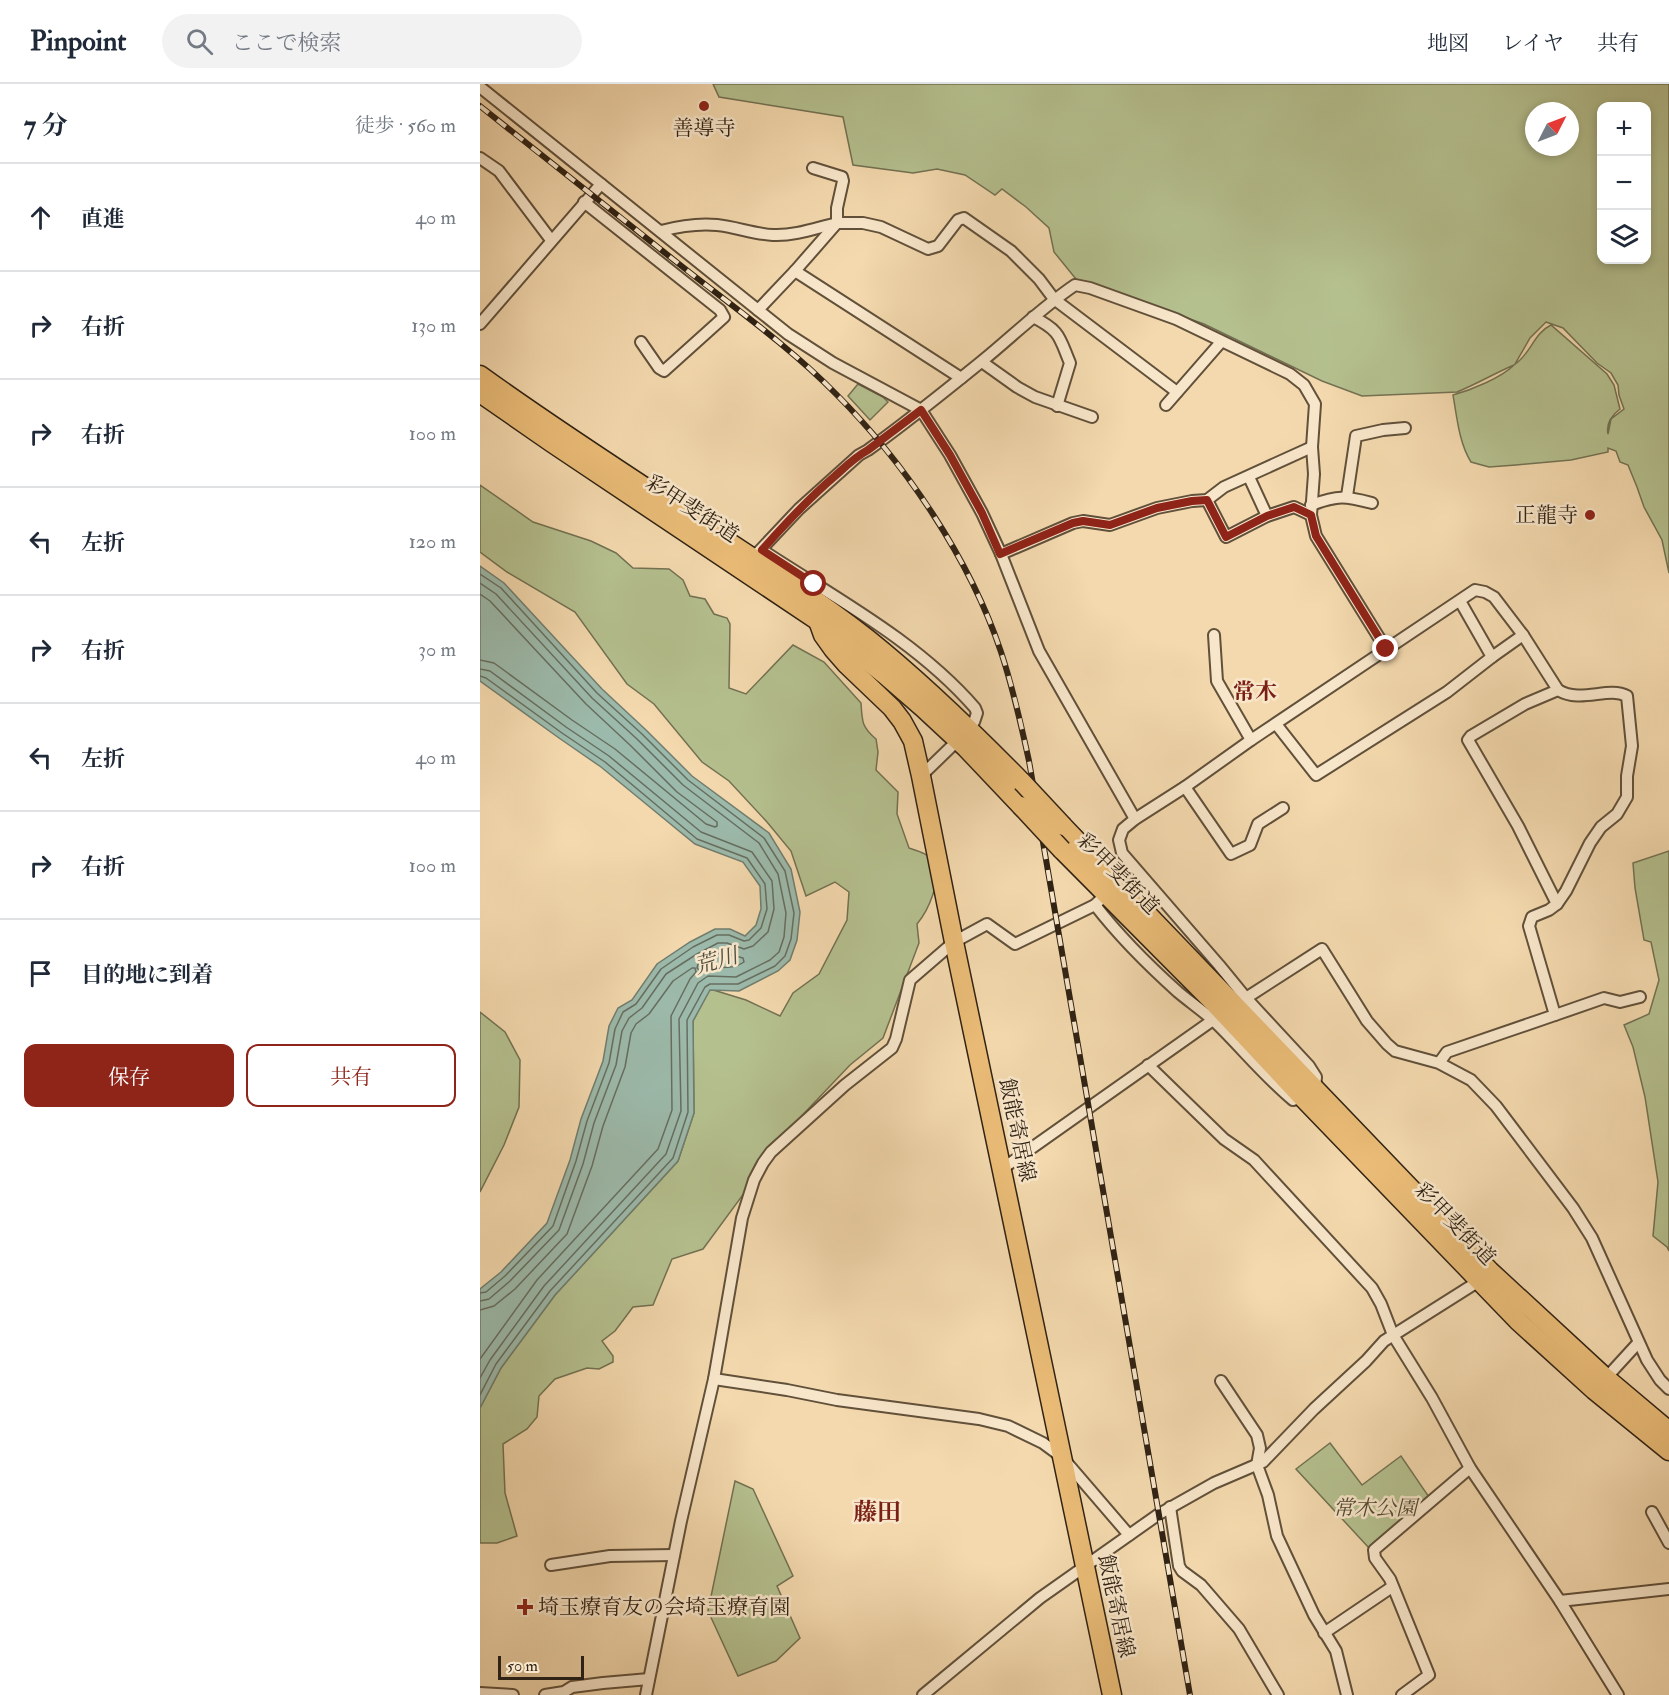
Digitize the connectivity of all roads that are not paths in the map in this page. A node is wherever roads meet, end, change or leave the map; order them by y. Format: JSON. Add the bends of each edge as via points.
{"nodes":[{"id":1,"x":480,"y":87,"type":"edge"},
{"id":2,"x":480,"y":158,"type":"edge"},
{"id":3,"x":813,"y":168,"type":"dead end"},
{"id":4,"x":601,"y":184,"type":"junction"},
{"id":5,"x":584,"y":202,"type":"junction"},
{"id":6,"x":837,"y":223,"type":"junction"},
{"id":7,"x":661,"y":231,"type":"junction"},
{"id":8,"x":552,"y":240,"type":"junction"},
{"id":9,"x":795,"y":272,"type":"junction"},
{"id":10,"x":1054,"y":299,"type":"junction"},
{"id":11,"x":758,"y":310,"type":"junction"},
{"id":12,"x":1033,"y":317,"type":"junction"},
{"id":13,"x":480,"y":324,"type":"edge"},
{"id":14,"x":641,"y":342,"type":"dead end"},
{"id":15,"x":1221,"y":342,"type":"junction"},
{"id":16,"x":982,"y":362,"type":"junction"},
{"id":17,"x":480,"y":375,"type":"edge"},
{"id":18,"x":961,"y":378,"type":"junction"},
{"id":19,"x":1177,"y":392,"type":"junction"},
{"id":20,"x":480,"y":393,"type":"edge"},
{"id":21,"x":1166,"y":405,"type":"dead end"},
{"id":22,"x":1057,"y":406,"type":"junction"},
{"id":23,"x":921,"y":410,"type":"junction"},
{"id":24,"x":1092,"y":417,"type":"dead end"},
{"id":25,"x":1405,"y":428,"type":"dead end"},
{"id":26,"x":1312,"y":447,"type":"junction"},
{"id":27,"x":1249,"y":477,"type":"junction"},
{"id":28,"x":1347,"y":496,"type":"junction"},
{"id":29,"x":1207,"y":500,"type":"junction"},
{"id":30,"x":1372,"y":503,"type":"dead end"},
{"id":31,"x":1311,"y":510,"type":"junction"},
{"id":32,"x":1267,"y":516,"type":"junction"},
{"id":33,"x":1000,"y":554,"type":"junction"},
{"id":34,"x":752,"y":559,"type":"junction"},
{"id":35,"x":1460,"y":601,"type":"junction"},
{"id":36,"x":822,"y":615,"type":"junction"},
{"id":37,"x":1214,"y":635,"type":"dead end"},
{"id":38,"x":1523,"y":635,"type":"junction"},
{"id":39,"x":1386,"y":649,"type":"junction"},
{"id":40,"x":1492,"y":657,"type":"junction"},
{"id":41,"x":1558,"y":690,"type":"junction"},
{"id":42,"x":974,"y":722,"type":"dead end"},
{"id":43,"x":1276,"y":724,"type":"junction"},
{"id":44,"x":1251,"y":740,"type":"junction"},
{"id":45,"x":952,"y":746,"type":"dead end"},
{"id":46,"x":921,"y":776,"type":"junction"},
{"id":47,"x":1185,"y":787,"type":"junction"},
{"id":48,"x":1283,"y":808,"type":"dead end"},
{"id":49,"x":1135,"y":819,"type":"junction"},
{"id":50,"x":1135,"y":869,"type":"junction"},
{"id":51,"x":1125,"y":878,"type":"dead end"},
{"id":52,"x":1557,"y":904,"type":"junction"},
{"id":53,"x":954,"y":942,"type":"junction"},
{"id":54,"x":1640,"y":997,"type":"dead end"},
{"id":55,"x":1246,"y":998,"type":"junction"},
{"id":56,"x":1555,"y":1016,"type":"junction"},
{"id":57,"x":1213,"y":1020,"type":"junction"},
{"id":58,"x":1439,"y":1064,"type":"junction"},
{"id":59,"x":1148,"y":1065,"type":"junction"},
{"id":60,"x":1308,"y":1093,"type":"junction"},
{"id":61,"x":1002,"y":1169,"type":"junction"},
{"id":62,"x":1479,"y":1281,"type":"junction"},
{"id":63,"x":1393,"y":1335,"type":"junction"},
{"id":64,"x":1638,"y":1343,"type":"junction"},
{"id":65,"x":1606,"y":1378,"type":"junction"},
{"id":66,"x":714,"y":1380,"type":"junction"},
{"id":67,"x":1221,"y":1381,"type":"dead end"},
{"id":68,"x":1669,"y":1389,"type":"edge"},
{"id":69,"x":1669,"y":1431,"type":"edge"},
{"id":70,"x":1669,"y":1451,"type":"edge"},
{"id":71,"x":1062,"y":1457,"type":"junction"},
{"id":72,"x":1257,"y":1465,"type":"junction"},
{"id":73,"x":1470,"y":1468,"type":"junction"},
{"id":74,"x":1170,"y":1507,"type":"junction"},
{"id":75,"x":1652,"y":1512,"type":"dead end"},
{"id":76,"x":1129,"y":1535,"type":"junction"},
{"id":77,"x":1669,"y":1543,"type":"edge"},
{"id":78,"x":674,"y":1555,"type":"junction"},
{"id":79,"x":551,"y":1565,"type":"dead end"},
{"id":80,"x":1085,"y":1567,"type":"junction"},
{"id":81,"x":1392,"y":1587,"type":"junction"},
{"id":82,"x":1669,"y":1589,"type":"edge"},
{"id":83,"x":1560,"y":1600,"type":"junction"},
{"id":84,"x":1324,"y":1633,"type":"junction"},
{"id":85,"x":649,"y":1680,"type":"junction"},
{"id":86,"x":480,"y":1693,"type":"edge"},
{"id":87,"x":513,"y":1695,"type":"edge"},
{"id":88,"x":545,"y":1695,"type":"edge"},
{"id":89,"x":646,"y":1695,"type":"edge"},
{"id":90,"x":923,"y":1695,"type":"edge"},
{"id":91,"x":1112,"y":1695,"type":"edge"},
{"id":92,"x":1278,"y":1695,"type":"edge"},
{"id":93,"x":1346,"y":1695,"type":"edge"},
{"id":94,"x":1402,"y":1695,"type":"edge"},
{"id":95,"x":1618,"y":1695,"type":"edge"}],
"edges":[{"from":1,"to":4,"type":"street"},
{"from":2,"to":8,"type":"street","via":[[499,171]]},
{"from":3,"to":6,"type":"street","via":[[842,177]]},
{"from":4,"to":5,"type":"street"},
{"from":4,"to":7,"type":"street"},
{"from":5,"to":8,"type":"street"},
{"from":5,"to":14,"type":"street","via":[[724,317],[664,371]]},
{"from":6,"to":7,"type":"street","via":[[795,234],[761,234],[718,225],[688,224]]},
{"from":6,"to":9,"type":"street"},
{"from":6,"to":10,"type":"street","via":[[881,227],[928,249],[938,246],[958,220],[964,218],[1011,251]]},
{"from":7,"to":11,"type":"street"},
{"from":8,"to":13,"type":"street"},
{"from":9,"to":11,"type":"street"},
{"from":9,"to":18,"type":"street"},
{"from":10,"to":12,"type":"street"},
{"from":10,"to":15,"type":"street","via":[[1074,285],[1089,288],[1176,320]]},
{"from":10,"to":19,"type":"street"},
{"from":11,"to":23,"type":"street","via":[[833,363]]},
{"from":12,"to":16,"type":"street"},
{"from":12,"to":22,"type":"street","via":[[1057,332],[1070,363]]},
{"from":15,"to":19,"type":"street"},
{"from":15,"to":26,"type":"street","via":[[1290,374],[1304,385],[1315,404]]},
{"from":16,"to":18,"type":"street"},
{"from":16,"to":22,"type":"street","via":[[1017,387]]},
{"from":17,"to":34,"type":"main road","name":"彩甲斐街道"},
{"from":18,"to":23,"type":"street"},
{"from":19,"to":21,"type":"street"},
{"from":20,"to":34,"type":"main road","name":"彩甲斐街道","via":[[552,443]]},
{"from":22,"to":24,"type":"street"},
{"from":23,"to":33,"type":"street","via":[[982,513]]},
{"from":23,"to":34,"type":"street","via":[[825,484]]},
{"from":25,"to":28,"type":"street","via":[[1356,436]]},
{"from":26,"to":27,"type":"street"},
{"from":26,"to":31,"type":"street"},
{"from":27,"to":29,"type":"street","via":[[1224,487]]},
{"from":27,"to":32,"type":"street"},
{"from":28,"to":30,"type":"street"},
{"from":28,"to":31,"type":"street","via":[[1331,498]]},
{"from":29,"to":32,"type":"street","via":[[1226,537]]},
{"from":29,"to":33,"type":"street","via":[[1157,508],[1110,525],[1073,523]]},
{"from":31,"to":32,"type":"street","via":[[1294,507]]},
{"from":31,"to":39,"type":"street","via":[[1316,536]]},
{"from":33,"to":49,"type":"street","via":[[1039,651]]},
{"from":34,"to":36,"type":"main road","name":"彩甲斐街道"},
{"from":34,"to":42,"type":"street","via":[[868,618],[927,662],[975,708]]},
{"from":35,"to":38,"type":"street","via":[[1475,591],[1485,592],[1494,597]]},
{"from":35,"to":39,"type":"street"},
{"from":35,"to":40,"type":"street"},
{"from":36,"to":46,"type":"main road","name":"飯能寄居線","via":[[823,635],[832,649],[902,721],[913,741]]},
{"from":36,"to":60,"type":"main road","name":"彩甲斐街道","bridge":true,"via":[[966,748],[1062,850]]},
{"from":36,"to":60,"type":"main road","name":"彩甲斐街道","bridge":true,"via":[[869,640],[974,734]]},
{"from":37,"to":44,"type":"street","via":[[1217,681]]},
{"from":38,"to":40,"type":"street"},
{"from":38,"to":41,"type":"street"},
{"from":39,"to":43,"type":"street"},
{"from":40,"to":43,"type":"street","via":[[1447,692],[1316,775]]},
{"from":41,"to":52,"type":"street","via":[[1525,704],[1468,741],[1518,826]]},
{"from":41,"to":52,"type":"street","via":[[1564,694],[1620,692],[1627,696],[1632,746],[1627,797],[1590,843]]},
{"from":43,"to":44,"type":"street"},
{"from":44,"to":47,"type":"street"},
{"from":45,"to":46,"type":"street"},
{"from":46,"to":53,"type":"main road","name":"飯能寄居線"},
{"from":47,"to":48,"type":"street","via":[[1231,854],[1250,845],[1258,824]]},
{"from":47,"to":49,"type":"street"},
{"from":49,"to":50,"type":"street","via":[[1123,829],[1119,840],[1122,853]]},
{"from":50,"to":51,"type":"street"},
{"from":50,"to":55,"type":"street"},
{"from":52,"to":56,"type":"street","via":[[1532,917],[1529,926]]},
{"from":53,"to":57,"type":"street","via":[[987,924],[1016,944],[1097,903],[1108,921],[1152,966]]},
{"from":53,"to":61,"type":"main road","name":"飯能寄居線"},
{"from":53,"to":66,"type":"street","via":[[910,981],[892,1048],[845,1085],[763,1163],[742,1218]]},
{"from":54,"to":56,"type":"street","via":[[1620,1002],[1604,998]]},
{"from":55,"to":58,"type":"street","via":[[1322,949],[1367,1021],[1387,1044],[1395,1051]]},
{"from":55,"to":60,"type":"street","via":[[1309,1066],[1316,1077]]},
{"from":56,"to":58,"type":"street","via":[[1447,1052]]},
{"from":57,"to":59,"type":"street"},
{"from":57,"to":60,"type":"street","via":[[1293,1100]]},
{"from":58,"to":64,"type":"street","via":[[1471,1080],[1496,1106],[1573,1208],[1592,1238]]},
{"from":59,"to":61,"type":"street"},
{"from":59,"to":63,"type":"street","via":[[1224,1139],[1254,1160],[1343,1256],[1372,1288]]},
{"from":60,"to":62,"type":"main road","name":"彩甲斐街道"},
{"from":60,"to":65,"type":"main road","name":"彩甲斐街道"},
{"from":61,"to":71,"type":"main road","name":"飯能寄居線"},
{"from":62,"to":63,"type":"street"},
{"from":62,"to":70,"type":"main road","name":"彩甲斐街道","via":[[1586,1382]]},
{"from":63,"to":72,"type":"street"},
{"from":63,"to":73,"type":"street"},
{"from":64,"to":65,"type":"street"},
{"from":64,"to":68,"type":"street"},
{"from":65,"to":69,"type":"main road","name":"彩甲斐街道"},
{"from":66,"to":71,"type":"street","via":[[979,1419],[1008,1426]]},
{"from":66,"to":78,"type":"street"},
{"from":67,"to":72,"type":"street","via":[[1257,1435]]},
{"from":71,"to":76,"type":"street"},
{"from":71,"to":80,"type":"main road","name":"飯能寄居線"},
{"from":72,"to":74,"type":"street"},
{"from":72,"to":84,"type":"street","via":[[1278,1536]]},
{"from":73,"to":81,"type":"street","via":[[1374,1550]]},
{"from":73,"to":83,"type":"street"},
{"from":74,"to":76,"type":"street"},
{"from":74,"to":92,"type":"street","via":[[1179,1566],[1239,1629]]},
{"from":75,"to":77,"type":"street"},
{"from":76,"to":80,"type":"street"},
{"from":78,"to":79,"type":"street","via":[[610,1556]]},
{"from":78,"to":85,"type":"street"},
{"from":80,"to":90,"type":"street","via":[[1040,1598]]},
{"from":80,"to":91,"type":"main road","name":"飯能寄居線"},
{"from":81,"to":84,"type":"street"},
{"from":81,"to":94,"type":"street","via":[[1429,1675]]},
{"from":82,"to":83,"type":"street"},
{"from":83,"to":95,"type":"street"},
{"from":84,"to":93,"type":"street","via":[[1336,1651]]},
{"from":85,"to":88,"type":"street","via":[[592,1684]]},
{"from":85,"to":89,"type":"street"},
{"from":86,"to":87,"type":"street"}]}
